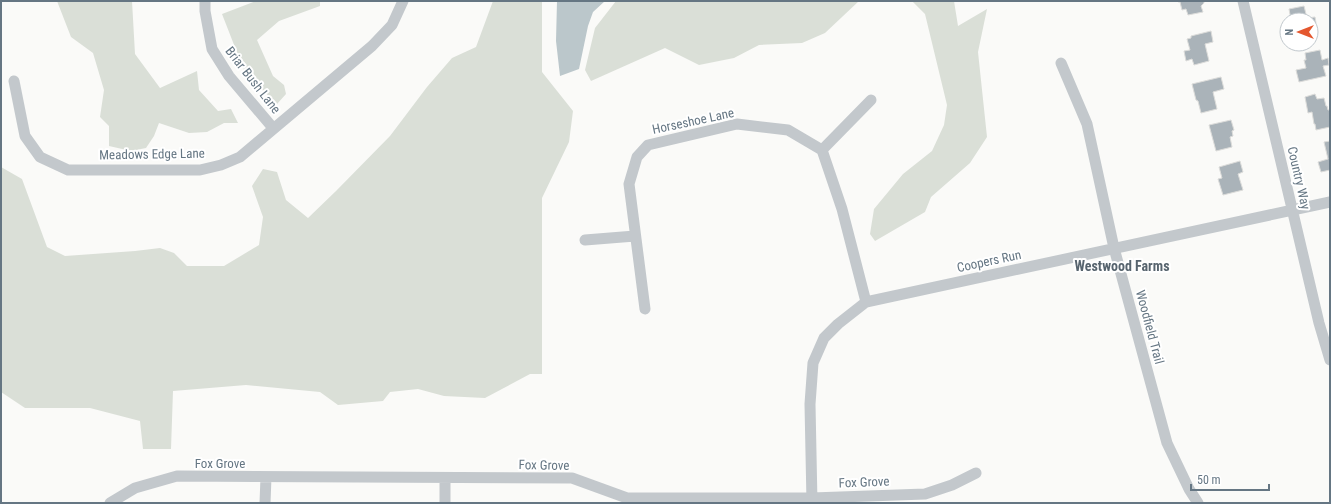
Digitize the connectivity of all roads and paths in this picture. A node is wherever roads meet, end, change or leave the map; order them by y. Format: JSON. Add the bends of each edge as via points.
{"nodes":[{"id":1,"x":205,"y":1,"type":"edge"},
{"id":2,"x":403,"y":1,"type":"edge"},
{"id":3,"x":1243,"y":1,"type":"edge"},
{"id":4,"x":1061,"y":63,"type":"dead end"},
{"id":5,"x":14,"y":81,"type":"dead end"},
{"id":6,"x":871,"y":100,"type":"dead end"},
{"id":7,"x":273,"y":128,"type":"junction"},
{"id":8,"x":822,"y":150,"type":"junction"},
{"id":9,"x":1330,"y":202,"type":"edge"},
{"id":10,"x":1293,"y":211,"type":"junction"},
{"id":11,"x":635,"y":236,"type":"junction"},
{"id":12,"x":585,"y":240,"type":"dead end"},
{"id":13,"x":1114,"y":248,"type":"junction"},
{"id":14,"x":866,"y":302,"type":"junction"},
{"id":15,"x":645,"y":310,"type":"dead end"},
{"id":16,"x":1330,"y":360,"type":"edge"},
{"id":17,"x":976,"y":474,"type":"dead end"},
{"id":18,"x":266,"y":477,"type":"junction"},
{"id":19,"x":445,"y":478,"type":"junction"},
{"id":20,"x":812,"y":501,"type":"edge"},
{"id":21,"x":110,"y":503,"type":"edge"},
{"id":22,"x":265,"y":503,"type":"edge"},
{"id":23,"x":445,"y":503,"type":"edge"},
{"id":24,"x":1198,"y":503,"type":"edge"}],
"edges":[{"from":1,"to":7,"type":"street","name":"Briar Bush Lane","via":[[212,49],[229,76]]},
{"from":2,"to":7,"type":"street","name":"Meadows Edge Lane","via":[[392,25],[372,46]]},
{"from":3,"to":10,"type":"street","name":"Country Way"},
{"from":4,"to":13,"type":"street","name":"Woodfield Trail","via":[[1087,124]]},
{"from":5,"to":7,"type":"street","name":"Meadows Edge Lane","via":[[25,136],[40,157],[68,170],[200,170],[240,157]]},
{"from":6,"to":8,"type":"street"},
{"from":8,"to":11,"type":"street","name":"Horseshoe Lane","via":[[788,130],[737,124],[648,146],[637,157],[629,184]]},
{"from":8,"to":14,"type":"street","via":[[842,209]]},
{"from":9,"to":10,"type":"street","name":"Coopers Run"},
{"from":10,"to":13,"type":"street","name":"Coopers Run"},
{"from":10,"to":16,"type":"street","name":"Country Way","via":[[1318,324]]},
{"from":11,"to":12,"type":"street"},
{"from":11,"to":15,"type":"street","name":"Horseshoe Lane"},
{"from":13,"to":14,"type":"street","name":"Coopers Run"},
{"from":13,"to":24,"type":"street","name":"Woodfield Trail","via":[[1167,442]]},
{"from":14,"to":20,"type":"street","name":"Coopers Run","via":[[824,338],[813,363],[810,404]]},
{"from":17,"to":20,"type":"street","name":"Fox Grove","via":[[925,494]]},
{"from":18,"to":19,"type":"street","name":"Fox Grove"},
{"from":18,"to":21,"type":"street","name":"Fox Grove","via":[[177,476],[135,488]]},
{"from":18,"to":22,"type":"street"},
{"from":19,"to":20,"type":"street","name":"Fox Grove","via":[[572,478],[626,498]]},
{"from":19,"to":23,"type":"street"}]}
